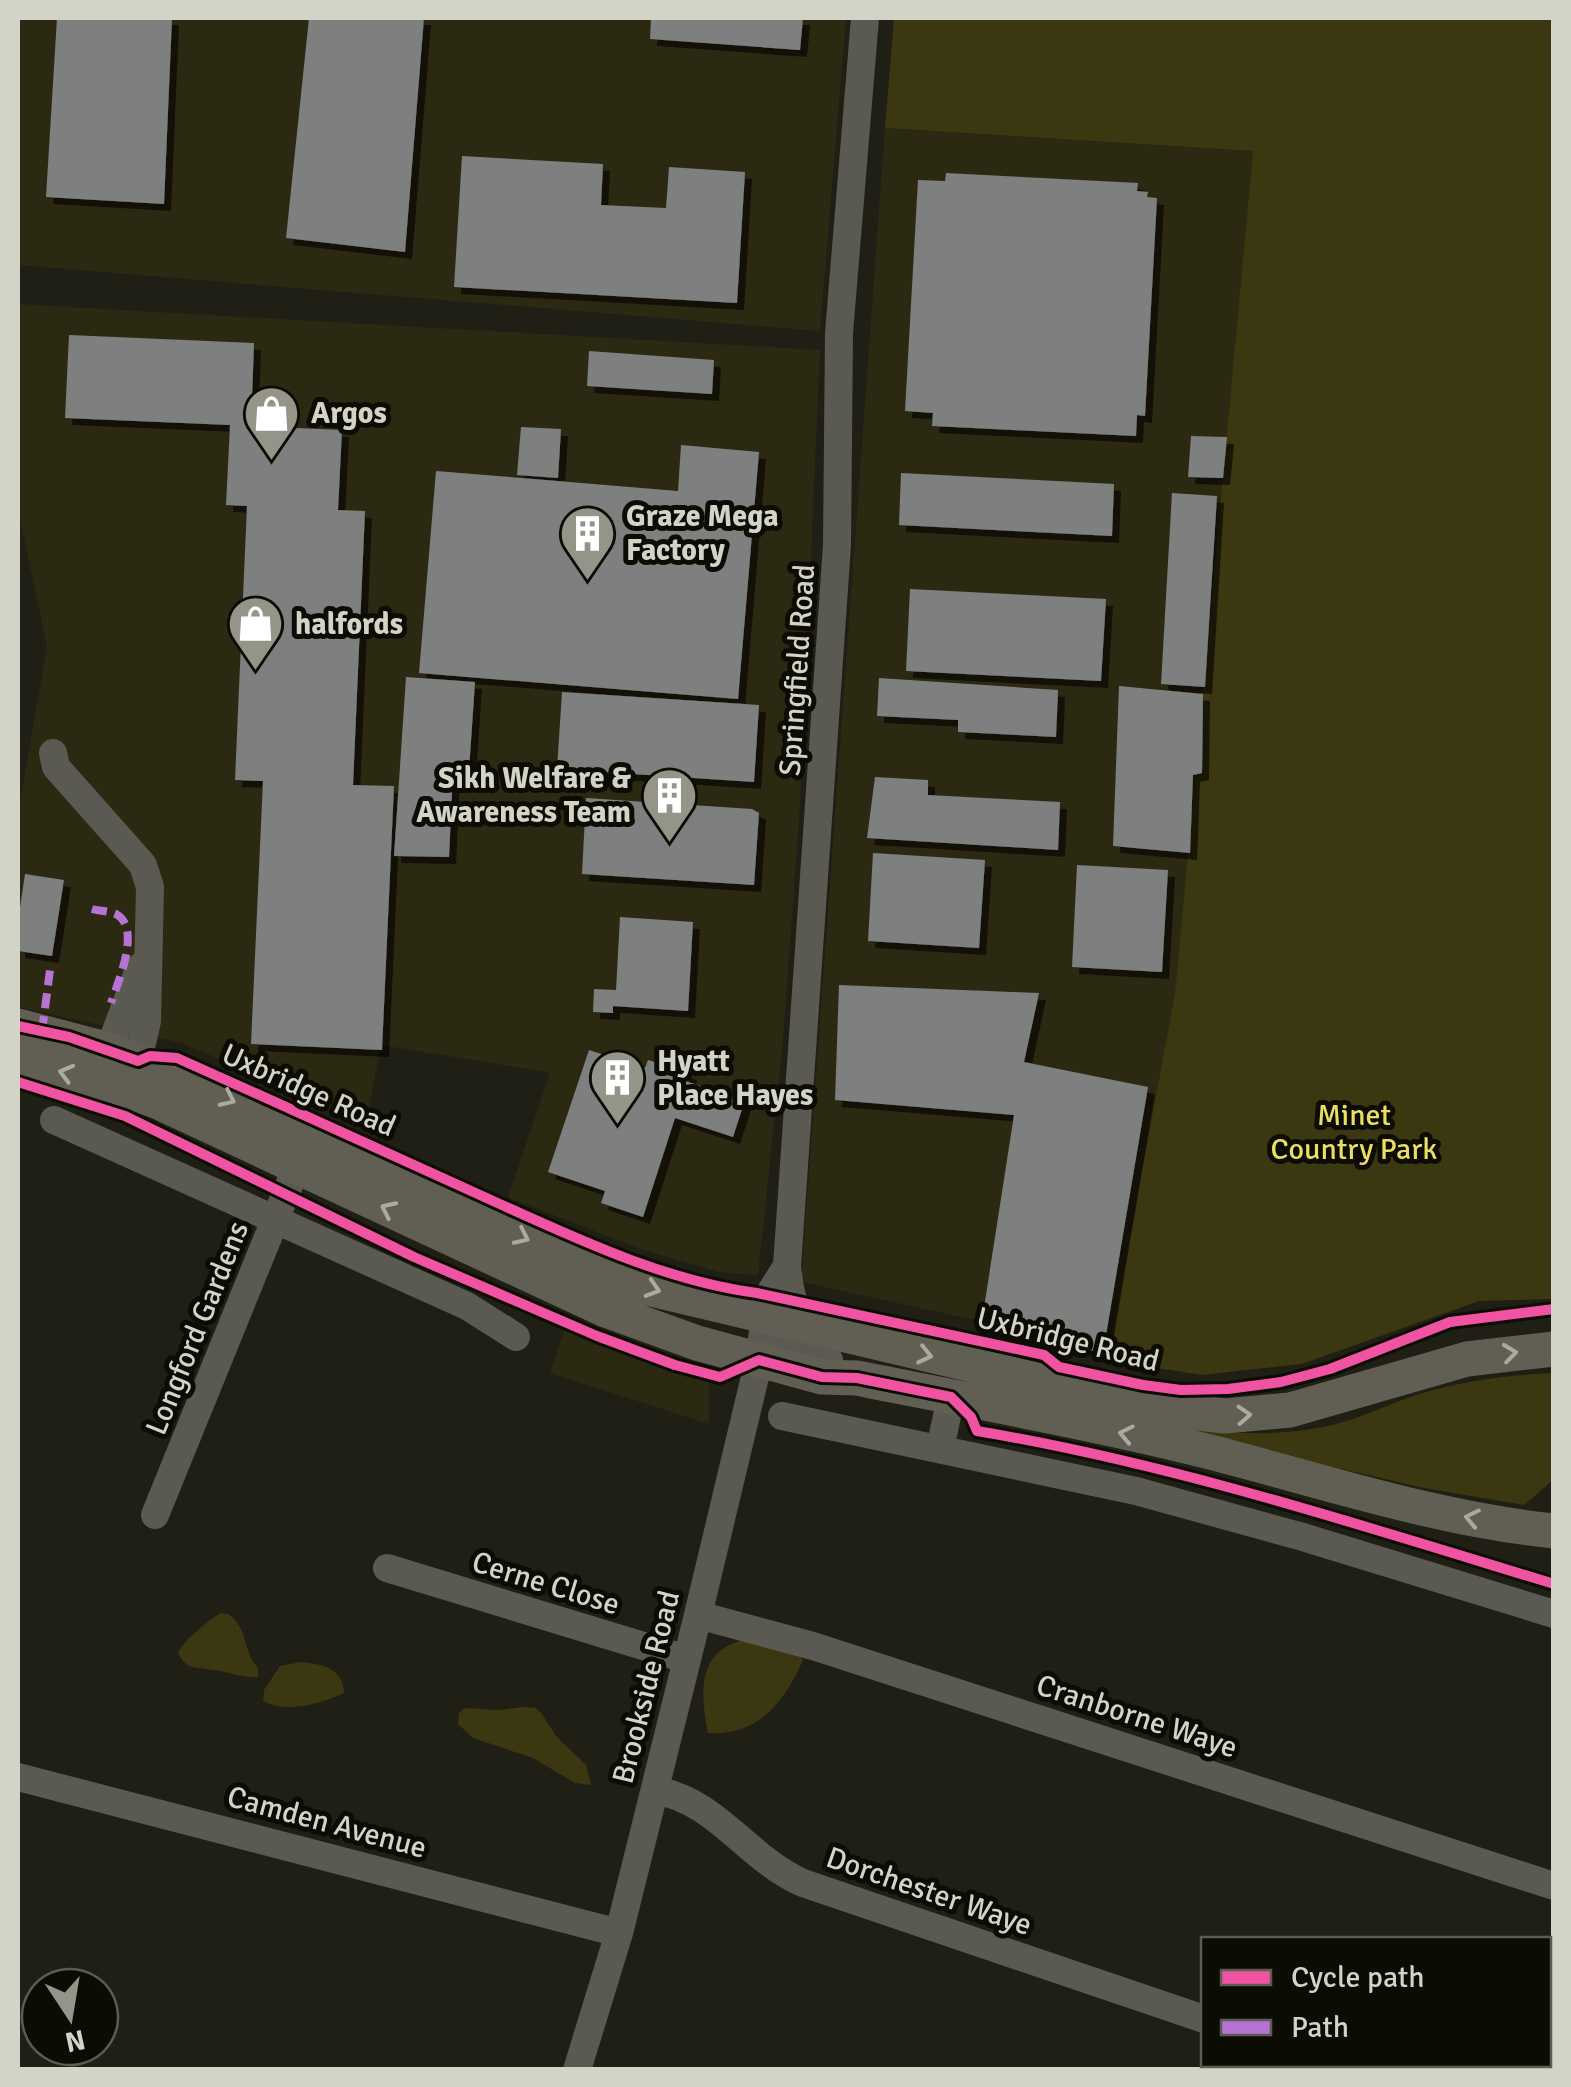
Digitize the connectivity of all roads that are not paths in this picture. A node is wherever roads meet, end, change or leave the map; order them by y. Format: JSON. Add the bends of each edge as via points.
{"nodes":[{"id":1,"x":866,"y":18,"type":"edge"},
{"id":2,"x":54,"y":753,"type":"dead end"},
{"id":3,"x":18,"y":1026,"type":"edge"},
{"id":4,"x":18,"y":1062,"type":"edge"},
{"id":5,"x":121,"y":1065,"type":"junction"},
{"id":6,"x":54,"y":1120,"type":"dead end"},
{"id":7,"x":297,"y":1166,"type":"junction"},
{"id":8,"x":277,"y":1218,"type":"junction"},
{"id":9,"x":787,"y":1266,"type":"junction"},
{"id":10,"x":764,"y":1317,"type":"junction"},
{"id":11,"x":830,"y":1333,"type":"junction"},
{"id":12,"x":516,"y":1337,"type":"dead end"},
{"id":13,"x":1554,"y":1349,"type":"edge"},
{"id":14,"x":759,"y":1360,"type":"junction"},
{"id":15,"x":857,"y":1378,"type":"junction"},
{"id":16,"x":952,"y":1397,"type":"junction"},
{"id":17,"x":782,"y":1416,"type":"dead end"},
{"id":18,"x":940,"y":1448,"type":"junction"},
{"id":19,"x":155,"y":1515,"type":"dead end"},
{"id":20,"x":1554,"y":1531,"type":"edge"},
{"id":21,"x":387,"y":1568,"type":"dead end"},
{"id":22,"x":698,"y":1614,"type":"junction"},
{"id":23,"x":1554,"y":1614,"type":"edge"},
{"id":24,"x":686,"y":1659,"type":"junction"},
{"id":25,"x":18,"y":1777,"type":"edge"},
{"id":26,"x":655,"y":1790,"type":"junction"},
{"id":27,"x":1554,"y":1886,"type":"edge"},
{"id":28,"x":619,"y":1933,"type":"junction"},
{"id":29,"x":1201,"y":2018,"type":"edge"},
{"id":30,"x":577,"y":2070,"type":"edge"}],
"edges":[{"from":1,"to":9,"type":"street","name":"Springfield Road","via":[[838,333],[837,545]]},
{"from":2,"to":5,"type":"street","via":[[56,767],[143,865],[150,887],[149,942]]},
{"from":3,"to":5,"type":"main road","name":"Uxbridge Road"},
{"from":5,"to":4,"type":"main road","name":"Uxbridge Road","one_way":true},
{"from":5,"to":7,"type":"main road","name":"Uxbridge Road","via":[[156,1101]]},
{"from":5,"to":10,"type":"main road","name":"Uxbridge Road","one_way":true,"via":[[184,1078],[562,1256],[647,1288]]},
{"from":6,"to":8,"type":"street"},
{"from":7,"to":8,"type":"street","name":"Longford Gardens"},
{"from":14,"to":7,"type":"main road","name":"Uxbridge Road","one_way":true,"via":[[603,1309]]},
{"from":8,"to":12,"type":"street","via":[[468,1306]]},
{"from":8,"to":19,"type":"street","name":"Longford Gardens"},
{"from":9,"to":10,"type":"street","name":"Springfield Road","via":[[771,1289]]},
{"from":9,"to":11,"type":"street","name":"Springfield Road","via":[[796,1310]]},
{"from":10,"to":11,"type":"main road","name":"Uxbridge Road"},
{"from":10,"to":14,"type":"street","name":"Brookside Road"},
{"from":10,"to":15,"type":"street","via":[[790,1350],[836,1362]]},
{"from":11,"to":13,"type":"main road","name":"Uxbridge Road","one_way":true,"via":[[1154,1408],[1225,1416],[1290,1410],[1467,1359]]},
{"from":14,"to":15,"type":"main road","name":"Uxbridge Road","via":[[822,1378]]},
{"from":14,"to":22,"type":"street","name":"Brookside Road"},
{"from":15,"to":16,"type":"main road","name":"Uxbridge Road"},
{"from":16,"to":18,"type":"street"},
{"from":20,"to":16,"type":"main road","name":"Uxbridge Road","one_way":true,"via":[[1420,1507],[1187,1447]]},
{"from":17,"to":18,"type":"street"},
{"from":18,"to":23,"type":"street","via":[[1198,1507]]},
{"from":21,"to":24,"type":"street","name":"Cerne Close"},
{"from":22,"to":24,"type":"street","name":"Brookside Road"},
{"from":22,"to":27,"type":"street","name":"Cranborne Waye"},
{"from":24,"to":26,"type":"street","name":"Brookside Road"},
{"from":25,"to":28,"type":"street","name":"Camden Avenue"},
{"from":26,"to":28,"type":"street","name":"Brookside Road"},
{"from":26,"to":29,"type":"street","name":"Dorchester Waye","via":[[708,1810],[772,1867],[803,1884]]},
{"from":28,"to":30,"type":"street","name":"Brookside Road"}]}
